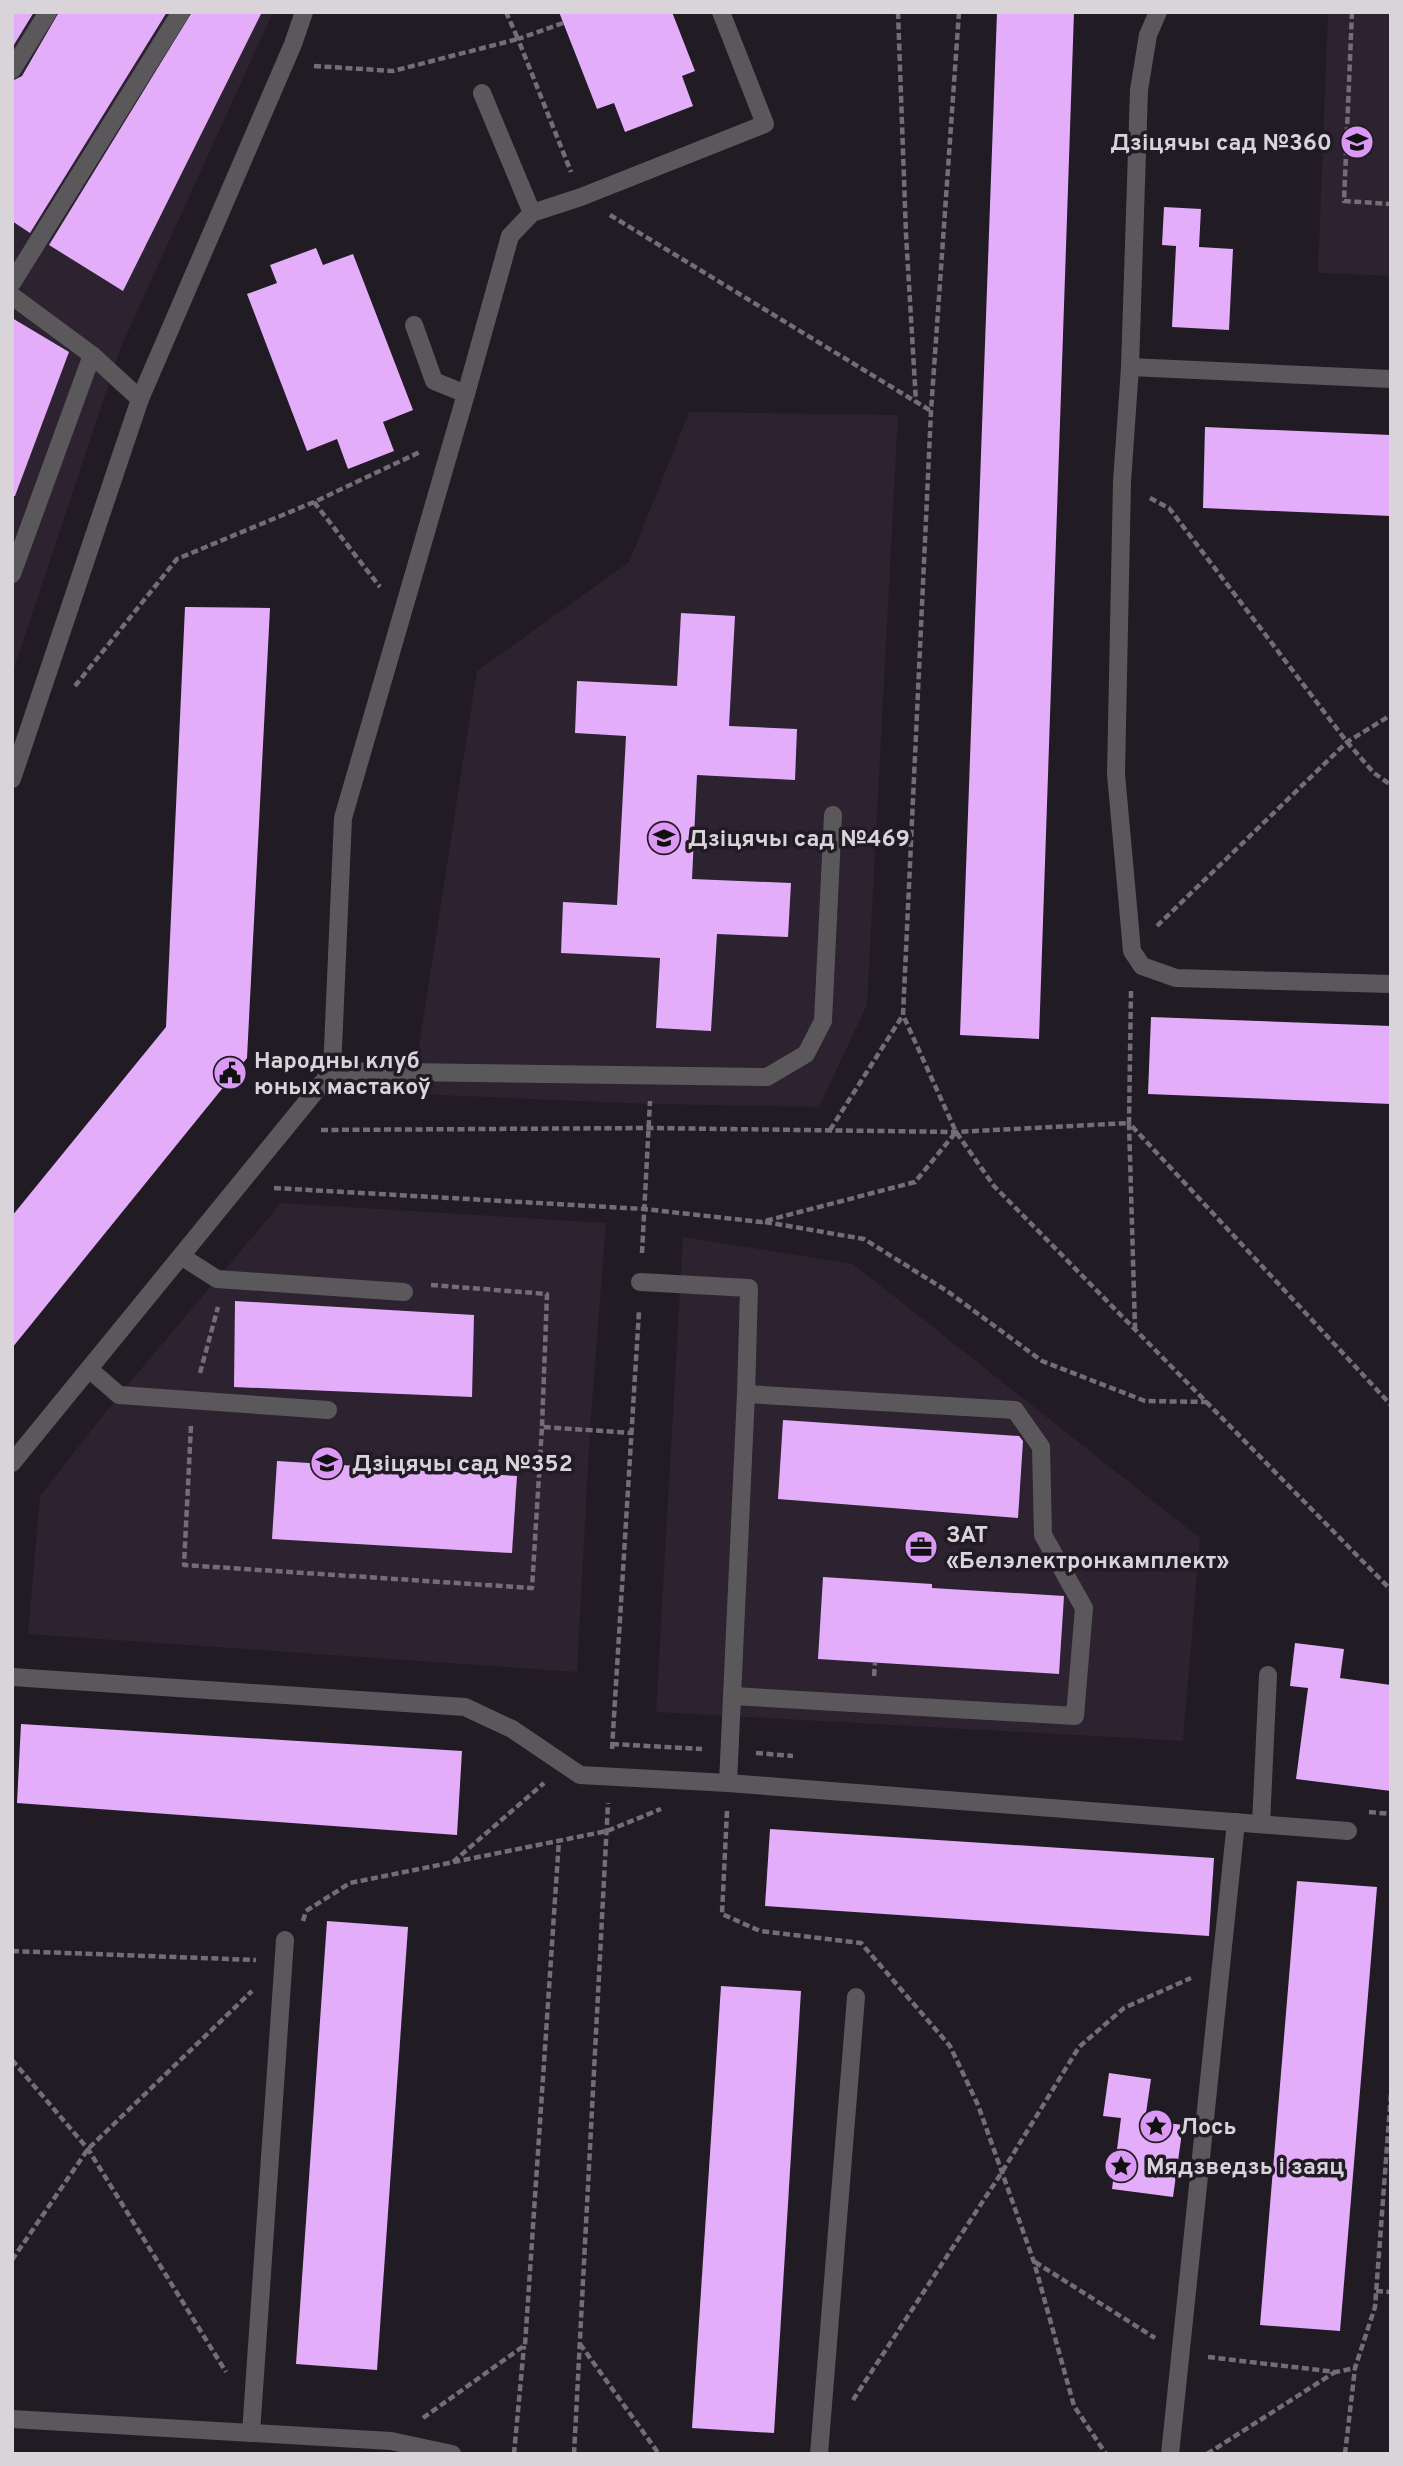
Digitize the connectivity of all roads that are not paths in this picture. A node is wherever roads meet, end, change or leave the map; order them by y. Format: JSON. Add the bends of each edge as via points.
{"nodes":[{"id":1,"x":48,"y":12,"type":"edge"},
{"id":2,"x":181,"y":12,"type":"edge"},
{"id":3,"x":304,"y":12,"type":"edge"},
{"id":4,"x":721,"y":12,"type":"edge"},
{"id":5,"x":1158,"y":12,"type":"edge"},
{"id":6,"x":12,"y":71,"type":"edge"},
{"id":7,"x":482,"y":93,"type":"dead end"},
{"id":8,"x":532,"y":213,"type":"junction"},
{"id":9,"x":12,"y":283,"type":"edge"},
{"id":10,"x":12,"y":296,"type":"edge"},
{"id":11,"x":414,"y":325,"type":"dead end"},
{"id":12,"x":92,"y":355,"type":"junction"},
{"id":13,"x":1130,"y":367,"type":"junction"},
{"id":14,"x":1391,"y":379,"type":"edge"},
{"id":15,"x":467,"y":394,"type":"junction"},
{"id":16,"x":140,"y":399,"type":"junction"},
{"id":17,"x":12,"y":574,"type":"edge"},
{"id":18,"x":12,"y":779,"type":"edge"},
{"id":19,"x":833,"y":815,"type":"dead end"},
{"id":20,"x":1391,"y":984,"type":"edge"},
{"id":21,"x":332,"y":1070,"type":"junction"},
{"id":22,"x":181,"y":1256,"type":"junction"},
{"id":23,"x":640,"y":1282,"type":"road end"},
{"id":24,"x":404,"y":1292,"type":"dead end"},
{"id":25,"x":89,"y":1369,"type":"junction"},
{"id":26,"x":746,"y":1394,"type":"junction"},
{"id":27,"x":328,"y":1410,"type":"dead end"},
{"id":28,"x":12,"y":1463,"type":"edge"},
{"id":29,"x":1268,"y":1675,"type":"dead end"},
{"id":30,"x":12,"y":1677,"type":"edge"},
{"id":31,"x":733,"y":1696,"type":"junction"},
{"id":32,"x":728,"y":1783,"type":"junction"},
{"id":33,"x":1236,"y":1822,"type":"junction"},
{"id":34,"x":1261,"y":1824,"type":"junction"},
{"id":35,"x":1348,"y":1831,"type":"dead end"},
{"id":36,"x":285,"y":1940,"type":"dead end"},
{"id":37,"x":856,"y":1997,"type":"dead end"},
{"id":38,"x":12,"y":2419,"type":"edge"},
{"id":39,"x":252,"y":2424,"type":"junction"},
{"id":40,"x":452,"y":2454,"type":"edge"},
{"id":41,"x":819,"y":2454,"type":"edge"},
{"id":42,"x":1170,"y":2454,"type":"edge"}],
"edges":[{"from":1,"to":6,"type":"lane"},
{"from":2,"to":9,"type":"lane"},
{"from":3,"to":16,"type":"lane"},
{"from":4,"to":8,"type":"lane","via":[[765,124]]},
{"from":5,"to":13,"type":"lane","via":[[1148,35],[1139,90]]},
{"from":7,"to":8,"type":"lane"},
{"from":8,"to":15,"type":"lane","via":[[510,236]]},
{"from":10,"to":12,"type":"lane"},
{"from":11,"to":15,"type":"lane","via":[[434,382]]},
{"from":12,"to":16,"type":"lane"},
{"from":12,"to":17,"type":"lane"},
{"from":13,"to":14,"type":"lane"},
{"from":13,"to":20,"type":"lane","via":[[1122,482],[1116,774],[1132,951],[1142,966],[1176,978]]},
{"from":15,"to":21,"type":"lane","via":[[343,818]]},
{"from":16,"to":18,"type":"lane"},
{"from":19,"to":21,"type":"lane","via":[[823,1021],[806,1054],[767,1077]]},
{"from":21,"to":22,"type":"lane"},
{"from":22,"to":24,"type":"lane","via":[[217,1279]]},
{"from":22,"to":25,"type":"lane"},
{"from":23,"to":26,"type":"lane","via":[[749,1288]]},
{"from":25,"to":27,"type":"lane","via":[[119,1395]]},
{"from":25,"to":28,"type":"lane"},
{"from":26,"to":31,"type":"lane"},
{"from":26,"to":31,"type":"lane","via":[[1015,1410],[1041,1447],[1043,1535],[1084,1608],[1075,1716]]},
{"from":29,"to":34,"type":"lane"},
{"from":30,"to":32,"type":"lane","via":[[466,1707],[512,1729],[580,1775]]},
{"from":31,"to":32,"type":"lane"},
{"from":32,"to":33,"type":"lane"},
{"from":33,"to":34,"type":"lane"},
{"from":33,"to":42,"type":"lane"},
{"from":34,"to":35,"type":"lane"},
{"from":36,"to":39,"type":"lane"},
{"from":37,"to":41,"type":"lane"},
{"from":38,"to":39,"type":"lane"},
{"from":39,"to":40,"type":"lane","via":[[391,2441]]}]}
